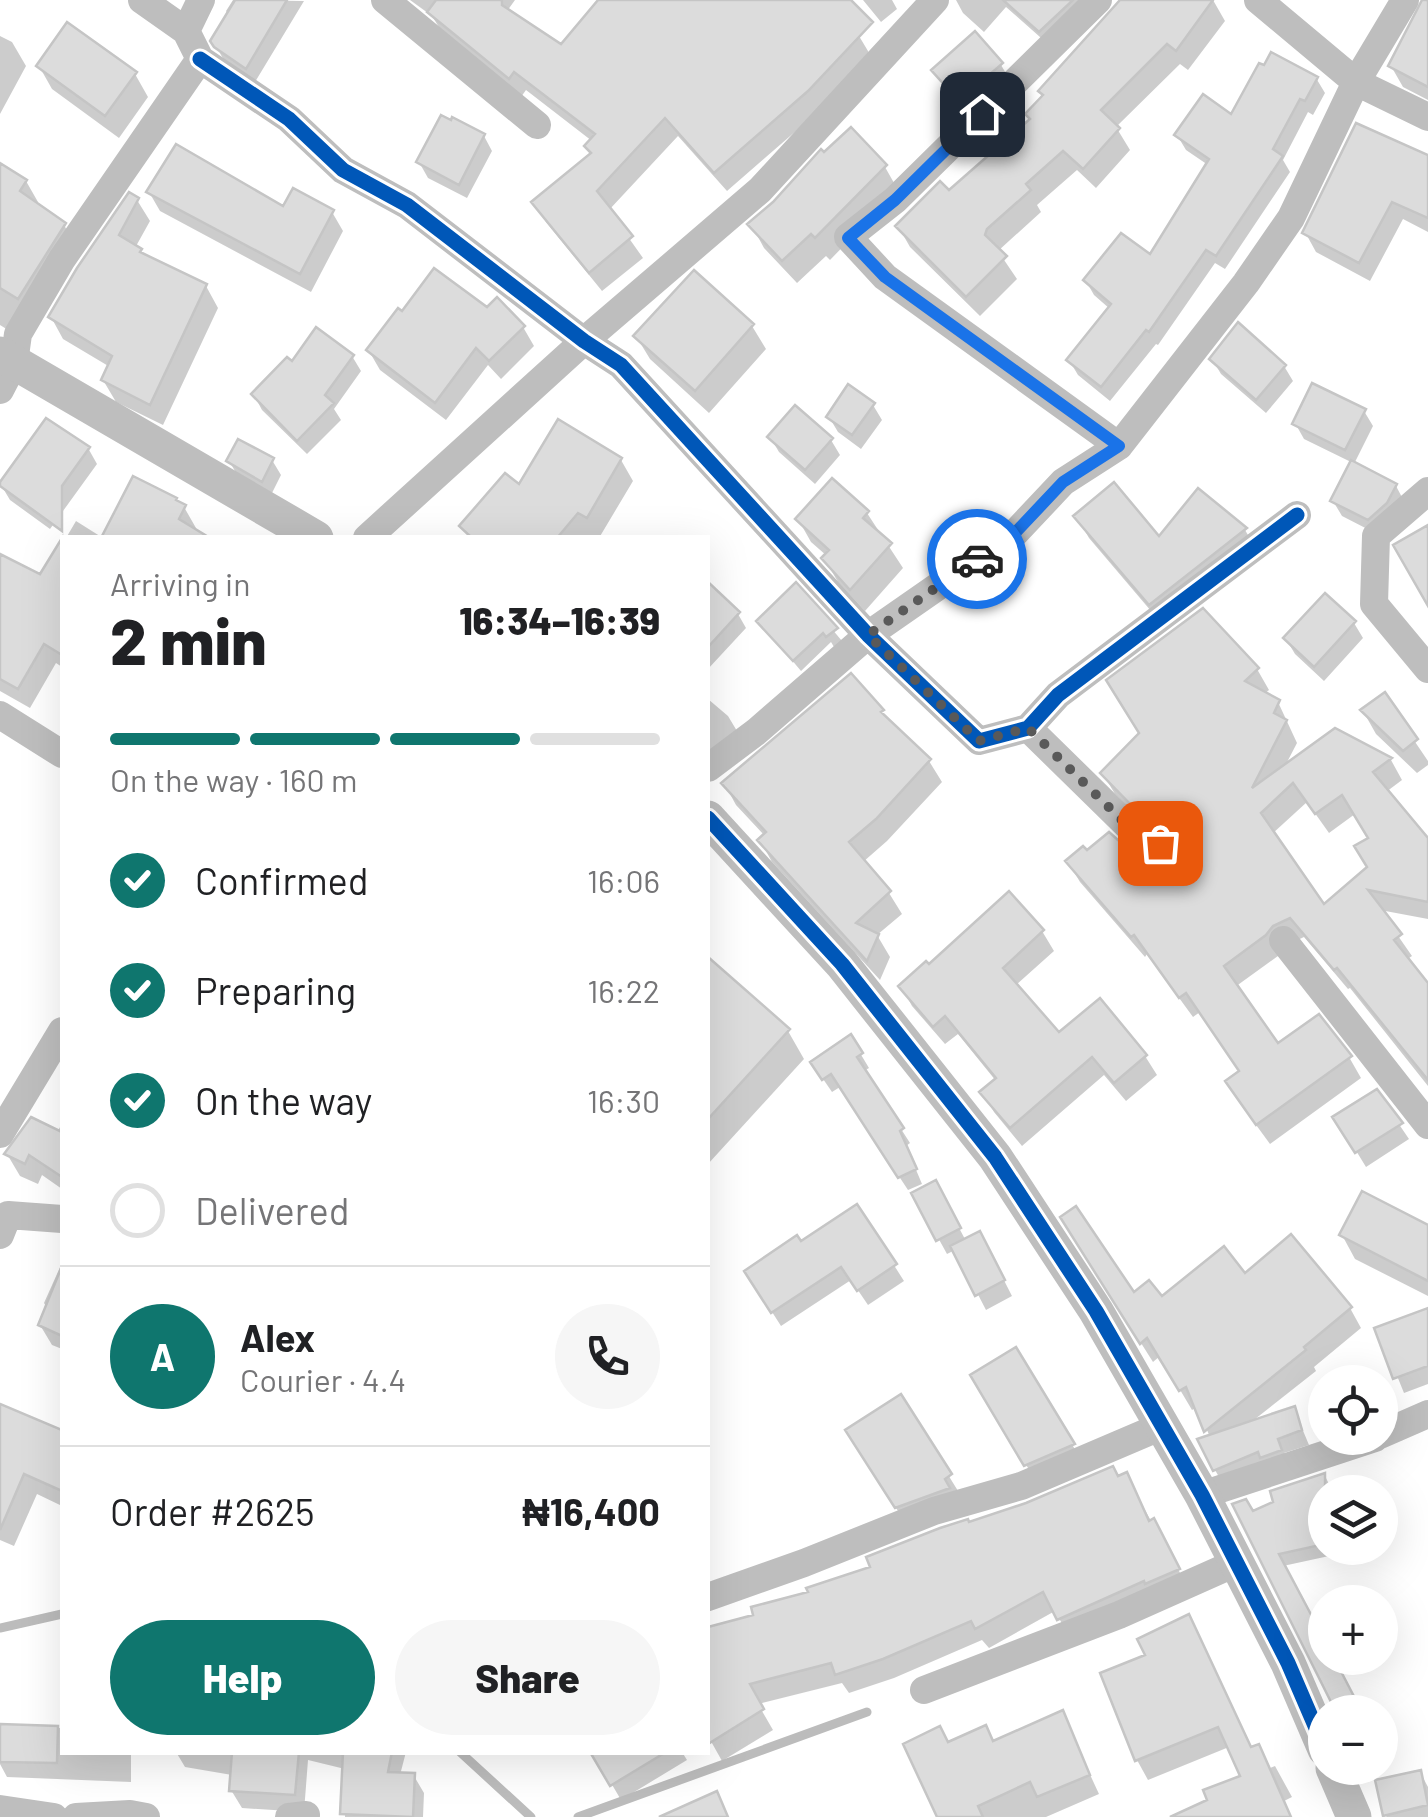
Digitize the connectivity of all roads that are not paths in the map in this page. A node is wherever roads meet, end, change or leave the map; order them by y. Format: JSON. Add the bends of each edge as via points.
{"nodes":[{"id":1,"x":142,"y":0,"type":"edge"},
{"id":2,"x":201,"y":0,"type":"edge"},
{"id":3,"x":385,"y":0,"type":"edge"},
{"id":4,"x":935,"y":0,"type":"edge"},
{"id":5,"x":1098,"y":0,"type":"edge"},
{"id":6,"x":1258,"y":0,"type":"edge"},
{"id":7,"x":1405,"y":0,"type":"edge"},
{"id":8,"x":186,"y":31,"type":"junction"},
{"id":9,"x":200,"y":59,"type":"junction"},
{"id":10,"x":1356,"y":82,"type":"junction"},
{"id":11,"x":1428,"y":116,"type":"edge"},
{"id":12,"x":537,"y":125,"type":"dead end"},
{"id":13,"x":584,"y":340,"type":"junction"},
{"id":14,"x":5,"y":369,"type":"edge"},
{"id":15,"x":1119,"y":446,"type":"junction"},
{"id":16,"x":1428,"y":491,"type":"edge"},
{"id":17,"x":1296,"y":515,"type":"dead end"},
{"id":18,"x":310,"y":535,"type":"edge"},
{"id":19,"x":369,"y":535,"type":"edge"},
{"id":20,"x":868,"y":635,"type":"junction"},
{"id":21,"x":1428,"y":669,"type":"edge"},
{"id":22,"x":0,"y":715,"type":"edge"},
{"id":23,"x":1028,"y":728,"type":"junction"},
{"id":24,"x":60,"y":753,"type":"edge"},
{"id":25,"x":710,"y":766,"type":"edge"},
{"id":26,"x":710,"y":820,"type":"edge"},
{"id":27,"x":1160,"y":843,"type":"dead end"},
{"id":28,"x":1283,"y":940,"type":"dead end"},
{"id":29,"x":60,"y":1034,"type":"edge"},
{"id":30,"x":1428,"y":1125,"type":"edge"},
{"id":31,"x":0,"y":1134,"type":"edge"},
{"id":32,"x":2,"y":1216,"type":"edge"},
{"id":33,"x":60,"y":1220,"type":"edge"},
{"id":34,"x":1428,"y":1414,"type":"edge"},
{"id":35,"x":1162,"y":1426,"type":"junction"},
{"id":36,"x":1398,"y":1427,"type":"edge"},
{"id":37,"x":1322,"y":1455,"type":"edge"},
{"id":38,"x":1202,"y":1496,"type":"junction"},
{"id":39,"x":1238,"y":1562,"type":"junction"},
{"id":40,"x":710,"y":1597,"type":"edge"},
{"id":41,"x":924,"y":1690,"type":"dead end"},
{"id":42,"x":1308,"y":1709,"type":"edge"},
{"id":43,"x":1340,"y":1785,"type":"edge"},
{"id":44,"x":0,"y":1809,"type":"edge"},
{"id":45,"x":54,"y":1817,"type":"edge"},
{"id":46,"x":76,"y":1817,"type":"edge"},
{"id":47,"x":146,"y":1817,"type":"edge"},
{"id":48,"x":1354,"y":1817,"type":"edge"}],
"edges":[{"from":1,"to":8,"type":"street"},
{"from":2,"to":8,"type":"street"},
{"from":3,"to":12,"type":"street"},
{"from":4,"to":13,"type":"street","via":[[760,190]]},
{"from":5,"to":15,"type":"street","via":[[848,238],[885,277]]},
{"from":6,"to":10,"type":"street"},
{"from":7,"to":10,"type":"street"},
{"from":8,"to":9,"type":"street"},
{"from":9,"to":13,"type":"street","via":[[289,119],[343,170],[407,204]]},
{"from":9,"to":14,"type":"street","via":[[62,259]]},
{"from":10,"to":11,"type":"street"},
{"from":10,"to":15,"type":"street","via":[[1290,218]]},
{"from":13,"to":19,"type":"street"},
{"from":13,"to":20,"type":"street","via":[[621,365]]},
{"from":14,"to":18,"type":"street"},
{"from":15,"to":20,"type":"street","via":[[1063,482],[1016,532]]},
{"from":16,"to":21,"type":"street","via":[[1376,536],[1374,604]]},
{"from":17,"to":23,"type":"street","via":[[1058,695]]},
{"from":20,"to":23,"type":"street","via":[[979,741]]},
{"from":20,"to":25,"type":"street"},
{"from":22,"to":24,"type":"street"},
{"from":23,"to":27,"type":"street","via":[[1128,826]]},
{"from":26,"to":35,"type":"street","via":[[842,964],[995,1157]]},
{"from":28,"to":30,"type":"street"},
{"from":29,"to":31,"type":"street"},
{"from":32,"to":33,"type":"street"},
{"from":34,"to":36,"type":"street"},
{"from":35,"to":38,"type":"street"},
{"from":35,"to":40,"type":"street","via":[[1021,1486],[934,1511]]},
{"from":37,"to":38,"type":"street"},
{"from":38,"to":39,"type":"street"},
{"from":39,"to":41,"type":"street"},
{"from":39,"to":42,"type":"street"},
{"from":43,"to":48,"type":"street"},
{"from":44,"to":45,"type":"street"},
{"from":46,"to":47,"type":"street"}]}
